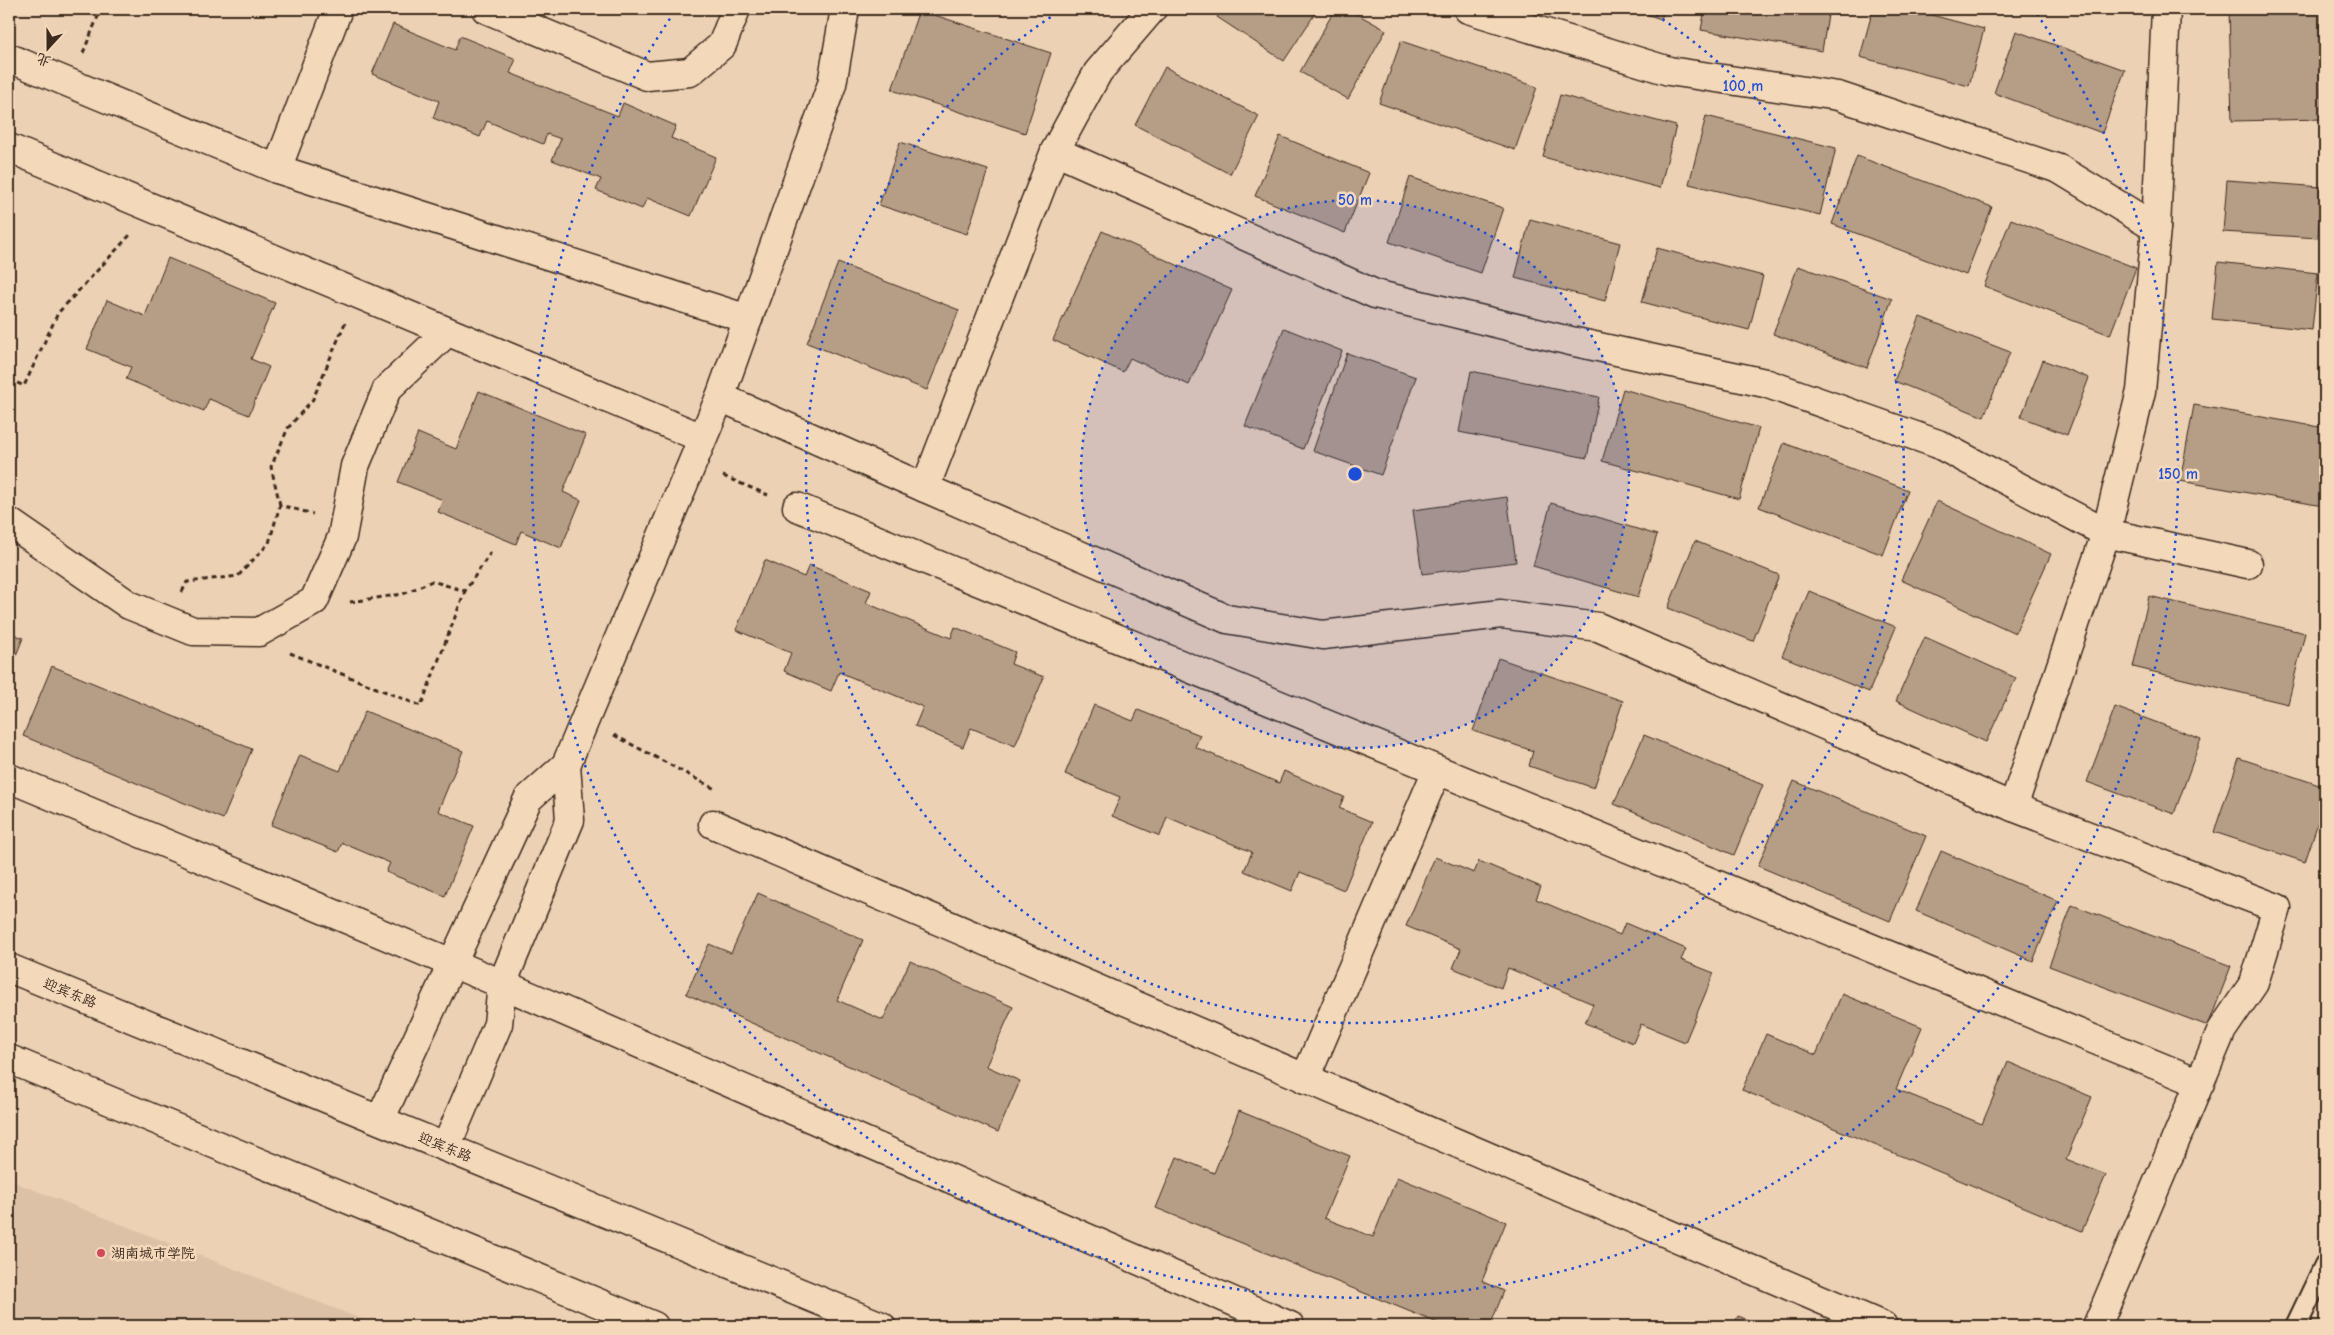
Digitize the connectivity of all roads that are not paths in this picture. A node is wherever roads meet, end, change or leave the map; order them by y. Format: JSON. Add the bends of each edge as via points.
{"nodes":[{"id":1,"x":338,"y":9,"type":"edge"},
{"id":2,"x":486,"y":9,"type":"edge"},
{"id":3,"x":736,"y":9,"type":"edge"},
{"id":4,"x":845,"y":9,"type":"edge"},
{"id":5,"x":1152,"y":9,"type":"edge"},
{"id":6,"x":1468,"y":9,"type":"edge"},
{"id":7,"x":2166,"y":9,"type":"edge"},
{"id":8,"x":9,"y":58,"type":"edge"},
{"id":9,"x":9,"y":148,"type":"edge"},
{"id":10,"x":1055,"y":151,"type":"junction"},
{"id":11,"x":277,"y":169,"type":"junction"},
{"id":12,"x":2156,"y":228,"type":"junction"},
{"id":13,"x":748,"y":319,"type":"junction"},
{"id":14,"x":447,"y":332,"type":"junction"},
{"id":15,"x":720,"y":397,"type":"junction"},
{"id":16,"x":702,"y":438,"type":"junction"},
{"id":17,"x":926,"y":488,"type":"junction"},
{"id":18,"x":797,"y":507,"type":"road end"},
{"id":19,"x":9,"y":522,"type":"edge"},
{"id":20,"x":2106,"y":532,"type":"junction"},
{"id":21,"x":2248,"y":564,"type":"dead end"},
{"id":22,"x":566,"y":765,"type":"junction"},
{"id":23,"x":1437,"y":770,"type":"junction"},
{"id":24,"x":9,"y":778,"type":"edge"},
{"id":25,"x":2013,"y":807,"type":"junction"},
{"id":26,"x":713,"y":824,"type":"road end"},
{"id":27,"x":453,"y":964,"type":"junction"},
{"id":28,"x":9,"y":968,"type":"edge"},
{"id":29,"x":502,"y":984,"type":"junction"},
{"id":30,"x":10,"y":1064,"type":"edge"},
{"id":31,"x":1305,"y":1079,"type":"junction"},
{"id":32,"x":2200,"y":1083,"type":"junction"},
{"id":33,"x":380,"y":1120,"type":"junction"},
{"id":34,"x":446,"y":1147,"type":"junction"},
{"id":35,"x":2325,"y":1265,"type":"edge"},
{"id":36,"x":654,"y":1326,"type":"edge"},
{"id":37,"x":881,"y":1326,"type":"edge"},
{"id":38,"x":1290,"y":1326,"type":"edge"},
{"id":39,"x":1883,"y":1326,"type":"edge"},
{"id":40,"x":2097,"y":1326,"type":"edge"},
{"id":41,"x":2296,"y":1326,"type":"edge"}],
"edges":[{"from":1,"to":11,"type":"main road"},
{"from":2,"to":3,"type":"main road","via":[[647,76],[690,72],[722,45]]},
{"from":4,"to":13,"type":"main road","via":[[832,84]]},
{"from":5,"to":10,"type":"main road","via":[[1098,72]]},
{"from":6,"to":12,"type":"main road","via":[[1669,70],[1838,96],[2059,169]]},
{"from":7,"to":12,"type":"main road"},
{"from":8,"to":11,"type":"main road"},
{"from":9,"to":14,"type":"main road"},
{"from":10,"to":17,"type":"main road"},
{"from":10,"to":20,"type":"main road","via":[[1375,294],[1765,383],[1938,444]]},
{"from":11,"to":13,"type":"main road"},
{"from":12,"to":20,"type":"main road","via":[[2141,391]]},
{"from":13,"to":15,"type":"main road"},
{"from":14,"to":16,"type":"main road"},
{"from":14,"to":19,"type":"main road","via":[[387,389],[355,466],[342,538],[314,601],[259,632],[193,631],[130,604]]},
{"from":15,"to":16,"type":"main road"},
{"from":15,"to":17,"type":"main road"},
{"from":16,"to":22,"type":"main road"},
{"from":17,"to":25,"type":"main road","via":[[1227,619],[1323,635],[1501,614],[1598,627]]},
{"from":18,"to":23,"type":"main road"},
{"from":20,"to":21,"type":"main road"},
{"from":20,"to":25,"type":"main road"},
{"from":22,"to":27,"type":"main road","via":[[528,799]]},
{"from":22,"to":29,"type":"main road","via":[[570,820]]},
{"from":23,"to":31,"type":"main road"},
{"from":23,"to":32,"type":"main road"},
{"from":24,"to":27,"type":"main road"},
{"from":25,"to":32,"type":"main road","via":[[2276,908],[2254,983],[2222,1030]]},
{"from":26,"to":31,"type":"main road"},
{"from":27,"to":29,"type":"main road"},
{"from":27,"to":33,"type":"main road"},
{"from":28,"to":33,"type":"main road","name":"迎宾东路"},
{"from":29,"to":34,"type":"main road","via":[[498,1024]]},
{"from":29,"to":38,"type":"main road"},
{"from":30,"to":36,"type":"main road"},
{"from":31,"to":39,"type":"main road"},
{"from":32,"to":40,"type":"main road"},
{"from":33,"to":34,"type":"main road","name":"迎宾东路"},
{"from":34,"to":37,"type":"main road","name":"迎宾东路"},
{"from":35,"to":41,"type":"lane"}]}
